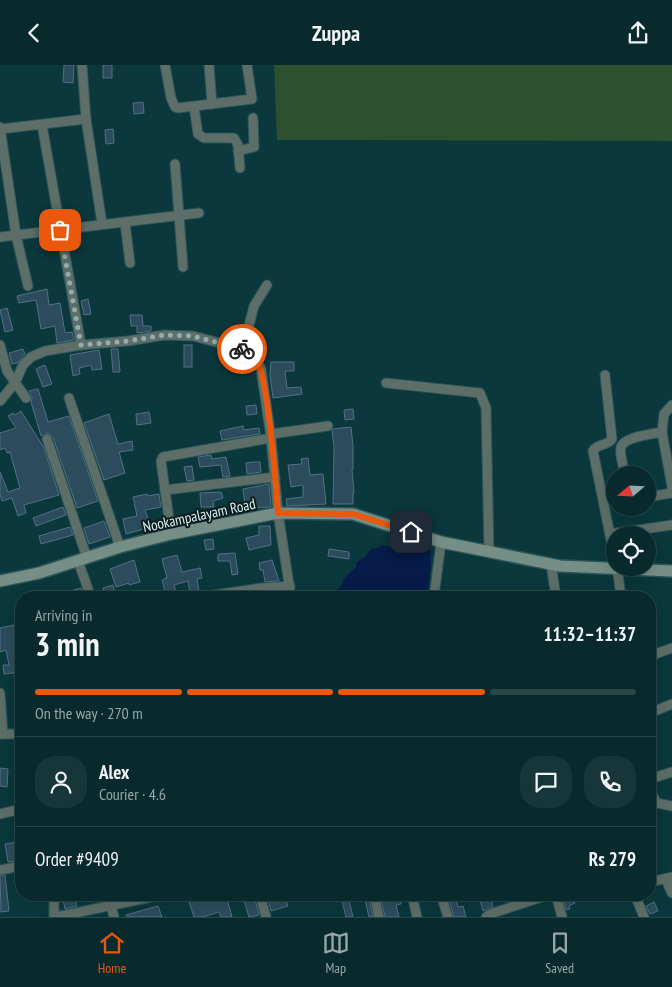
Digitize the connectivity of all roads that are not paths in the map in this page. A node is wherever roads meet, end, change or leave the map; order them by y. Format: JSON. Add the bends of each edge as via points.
{"nodes":[{"id":1,"x":82,"y":65,"type":"edge"},
{"id":2,"x":165,"y":65,"type":"edge"},
{"id":3,"x":209,"y":65,"type":"edge"},
{"id":4,"x":247,"y":65,"type":"edge"},
{"id":5,"x":212,"y":104,"type":"junction"},
{"id":6,"x":194,"y":107,"type":"junction"},
{"id":7,"x":253,"y":118,"type":"dead end"},
{"id":8,"x":86,"y":119,"type":"junction"},
{"id":9,"x":42,"y":125,"type":"junction"},
{"id":10,"x":0,"y":128,"type":"edge"},
{"id":11,"x":238,"y":151,"type":"junction"},
{"id":12,"x":175,"y":164,"type":"dead end"},
{"id":13,"x":240,"y":168,"type":"dead end"},
{"id":14,"x":199,"y":213,"type":"dead end"},
{"id":15,"x":180,"y":216,"type":"junction"},
{"id":16,"x":125,"y":223,"type":"junction"},
{"id":17,"x":102,"y":224,"type":"junction"},
{"id":18,"x":60,"y":230,"type":"junction"},
{"id":19,"x":16,"y":235,"type":"junction"},
{"id":20,"x":0,"y":237,"type":"edge"},
{"id":21,"x":130,"y":263,"type":"dead end"},
{"id":22,"x":183,"y":267,"type":"dead end"},
{"id":23,"x":267,"y":285,"type":"dead end"},
{"id":24,"x":28,"y":286,"type":"dead end"},
{"id":25,"x":0,"y":345,"type":"edge"},
{"id":26,"x":81,"y":345,"type":"junction"},
{"id":27,"x":242,"y":349,"type":"junction"},
{"id":28,"x":604,"y":375,"type":"dead end"},
{"id":29,"x":15,"y":383,"type":"junction"},
{"id":30,"x":386,"y":383,"type":"dead end"},
{"id":31,"x":26,"y":398,"type":"dead end"},
{"id":32,"x":69,"y":398,"type":"dead end"},
{"id":33,"x":0,"y":401,"type":"edge"},
{"id":34,"x":672,"y":405,"type":"edge"},
{"id":35,"x":328,"y":426,"type":"dead end"},
{"id":36,"x":662,"y":432,"type":"junction"},
{"id":37,"x":271,"y":436,"type":"junction"},
{"id":38,"x":47,"y":439,"type":"dead end"},
{"id":39,"x":623,"y":466,"type":"edge"},
{"id":40,"x":275,"y":477,"type":"junction"},
{"id":41,"x":672,"y":487,"type":"edge"},
{"id":42,"x":165,"y":490,"type":"junction"},
{"id":43,"x":672,"y":493,"type":"edge"},
{"id":44,"x":656,"y":496,"type":"edge"},
{"id":45,"x":278,"y":513,"type":"junction"},
{"id":46,"x":672,"y":525,"type":"edge"},
{"id":47,"x":608,"y":526,"type":"edge"},
{"id":48,"x":656,"y":527,"type":"edge"},
{"id":49,"x":172,"y":534,"type":"junction"},
{"id":50,"x":441,"y":542,"type":"junction"},
{"id":51,"x":120,"y":547,"type":"junction"},
{"id":52,"x":489,"y":552,"type":"junction"},
{"id":53,"x":83,"y":560,"type":"junction"},
{"id":54,"x":550,"y":564,"type":"junction"},
{"id":55,"x":606,"y":566,"type":"edge"},
{"id":56,"x":656,"y":570,"type":"edge"},
{"id":57,"x":672,"y":571,"type":"edge"},
{"id":58,"x":618,"y":576,"type":"edge"},
{"id":59,"x":0,"y":581,"type":"edge"},
{"id":60,"x":290,"y":586,"type":"junction"},
{"id":61,"x":90,"y":591,"type":"edge"},
{"id":62,"x":242,"y":591,"type":"edge"},
{"id":63,"x":290,"y":591,"type":"edge"},
{"id":64,"x":435,"y":591,"type":"edge"},
{"id":65,"x":555,"y":591,"type":"edge"},
{"id":66,"x":620,"y":591,"type":"edge"},
{"id":67,"x":672,"y":648,"type":"edge"},
{"id":68,"x":656,"y":654,"type":"edge"},
{"id":69,"x":0,"y":693,"type":"edge"},
{"id":70,"x":671,"y":707,"type":"edge"},
{"id":71,"x":656,"y":711,"type":"edge"},
{"id":72,"x":2,"y":734,"type":"edge"},
{"id":73,"x":15,"y":734,"type":"edge"},
{"id":74,"x":672,"y":772,"type":"edge"},
{"id":75,"x":656,"y":777,"type":"edge"},
{"id":76,"x":656,"y":801,"type":"edge"},
{"id":77,"x":672,"y":806,"type":"edge"},
{"id":78,"x":15,"y":810,"type":"edge"},
{"id":79,"x":0,"y":814,"type":"edge"},
{"id":80,"x":15,"y":867,"type":"edge"},
{"id":81,"x":0,"y":870,"type":"edge"},
{"id":82,"x":669,"y":879,"type":"edge"},
{"id":83,"x":656,"y":881,"type":"edge"},
{"id":84,"x":672,"y":893,"type":"edge"},
{"id":85,"x":54,"y":901,"type":"edge"},
{"id":86,"x":134,"y":901,"type":"edge"},
{"id":87,"x":262,"y":901,"type":"edge"},
{"id":88,"x":375,"y":901,"type":"edge"},
{"id":89,"x":413,"y":901,"type":"edge"},
{"id":90,"x":443,"y":901,"type":"edge"},
{"id":91,"x":530,"y":901,"type":"edge"},
{"id":92,"x":558,"y":901,"type":"edge"},
{"id":93,"x":637,"y":901,"type":"edge"},
{"id":94,"x":111,"y":906,"type":"junction"},
{"id":95,"x":55,"y":917,"type":"edge"},
{"id":96,"x":114,"y":917,"type":"edge"},
{"id":97,"x":266,"y":917,"type":"edge"},
{"id":98,"x":379,"y":917,"type":"edge"},
{"id":99,"x":417,"y":917,"type":"edge"},
{"id":100,"x":448,"y":917,"type":"edge"},
{"id":101,"x":486,"y":917,"type":"edge"},
{"id":102,"x":562,"y":917,"type":"edge"},
{"id":103,"x":644,"y":917,"type":"edge"}],
"edges":[{"from":1,"to":8,"type":"street"},
{"from":2,"to":6,"type":"street","via":[[175,107]]},
{"from":3,"to":5,"type":"street"},
{"from":4,"to":5,"type":"street","via":[[252,99]]},
{"from":5,"to":6,"type":"street"},
{"from":6,"to":11,"type":"street","via":[[198,134],[204,138],[234,138]]},
{"from":7,"to":11,"type":"street","via":[[254,147]]},
{"from":8,"to":9,"type":"street"},
{"from":8,"to":17,"type":"street"},
{"from":9,"to":10,"type":"street"},
{"from":9,"to":18,"type":"street"},
{"from":10,"to":19,"type":"street"},
{"from":11,"to":13,"type":"street"},
{"from":12,"to":15,"type":"street"},
{"from":14,"to":15,"type":"street"},
{"from":15,"to":16,"type":"street"},
{"from":15,"to":22,"type":"street"},
{"from":16,"to":17,"type":"street"},
{"from":16,"to":21,"type":"street"},
{"from":17,"to":18,"type":"street"},
{"from":18,"to":19,"type":"street"},
{"from":18,"to":26,"type":"street"},
{"from":19,"to":20,"type":"street"},
{"from":19,"to":24,"type":"street"},
{"from":23,"to":27,"type":"street","via":[[254,306]]},
{"from":25,"to":29,"type":"street","via":[[7,371]]},
{"from":26,"to":27,"type":"street","via":[[164,335],[193,336]]},
{"from":26,"to":29,"type":"street","via":[[45,351],[31,357],[23,365]]},
{"from":27,"to":37,"type":"street","via":[[255,357],[261,369]]},
{"from":28,"to":47,"type":"street","via":[[612,439],[593,451]]},
{"from":29,"to":31,"type":"street"},
{"from":29,"to":33,"type":"street"},
{"from":30,"to":52,"type":"street","via":[[480,393],[486,408]]},
{"from":32,"to":51,"type":"street"},
{"from":34,"to":36,"type":"street","via":[[664,414]]},
{"from":35,"to":37,"type":"street"},
{"from":36,"to":39,"type":"street","via":[[626,440],[621,452]]},
{"from":36,"to":41,"type":"street"},
{"from":37,"to":40,"type":"street"},
{"from":37,"to":42,"type":"street","via":[[163,457]]},
{"from":38,"to":53,"type":"street"},
{"from":40,"to":42,"type":"street"},
{"from":40,"to":45,"type":"street"},
{"from":42,"to":49,"type":"street"},
{"from":43,"to":44,"type":"street"},
{"from":45,"to":49,"type":"street","name":"Nookampalayam Road"},
{"from":45,"to":50,"type":"street","name":"Nookampalayam Road","via":[[353,514]]},
{"from":45,"to":60,"type":"street"},
{"from":46,"to":48,"type":"street"},
{"from":49,"to":51,"type":"street","name":"Nookampalayam Road"},
{"from":50,"to":52,"type":"street","name":"Nookampalayam Road"},
{"from":50,"to":64,"type":"street"},
{"from":51,"to":53,"type":"street","name":"Nookampalayam Road"},
{"from":52,"to":54,"type":"street","name":"Nookampalayam Road"},
{"from":53,"to":59,"type":"street","name":"Nookampalayam Road"},
{"from":53,"to":61,"type":"street"},
{"from":54,"to":55,"type":"street","name":"Nookampalayam Road"},
{"from":54,"to":65,"type":"street"},
{"from":56,"to":57,"type":"street","name":"Nookampalayam Road"},
{"from":58,"to":66,"type":"street"},
{"from":60,"to":62,"type":"street"},
{"from":60,"to":63,"type":"street"},
{"from":67,"to":68,"type":"street"},
{"from":69,"to":72,"type":"street"},
{"from":70,"to":71,"type":"street"},
{"from":72,"to":73,"type":"street"},
{"from":74,"to":75,"type":"street"},
{"from":76,"to":77,"type":"street"},
{"from":78,"to":79,"type":"street"},
{"from":80,"to":81,"type":"street"},
{"from":82,"to":83,"type":"street"},
{"from":82,"to":84,"type":"street"},
{"from":85,"to":95,"type":"street"},
{"from":86,"to":94,"type":"street"},
{"from":87,"to":97,"type":"street"},
{"from":88,"to":98,"type":"street"},
{"from":89,"to":99,"type":"street"},
{"from":90,"to":100,"type":"street"},
{"from":91,"to":101,"type":"street"},
{"from":92,"to":102,"type":"street"},
{"from":93,"to":103,"type":"street"},
{"from":94,"to":95,"type":"street"},
{"from":94,"to":96,"type":"street"}]}
